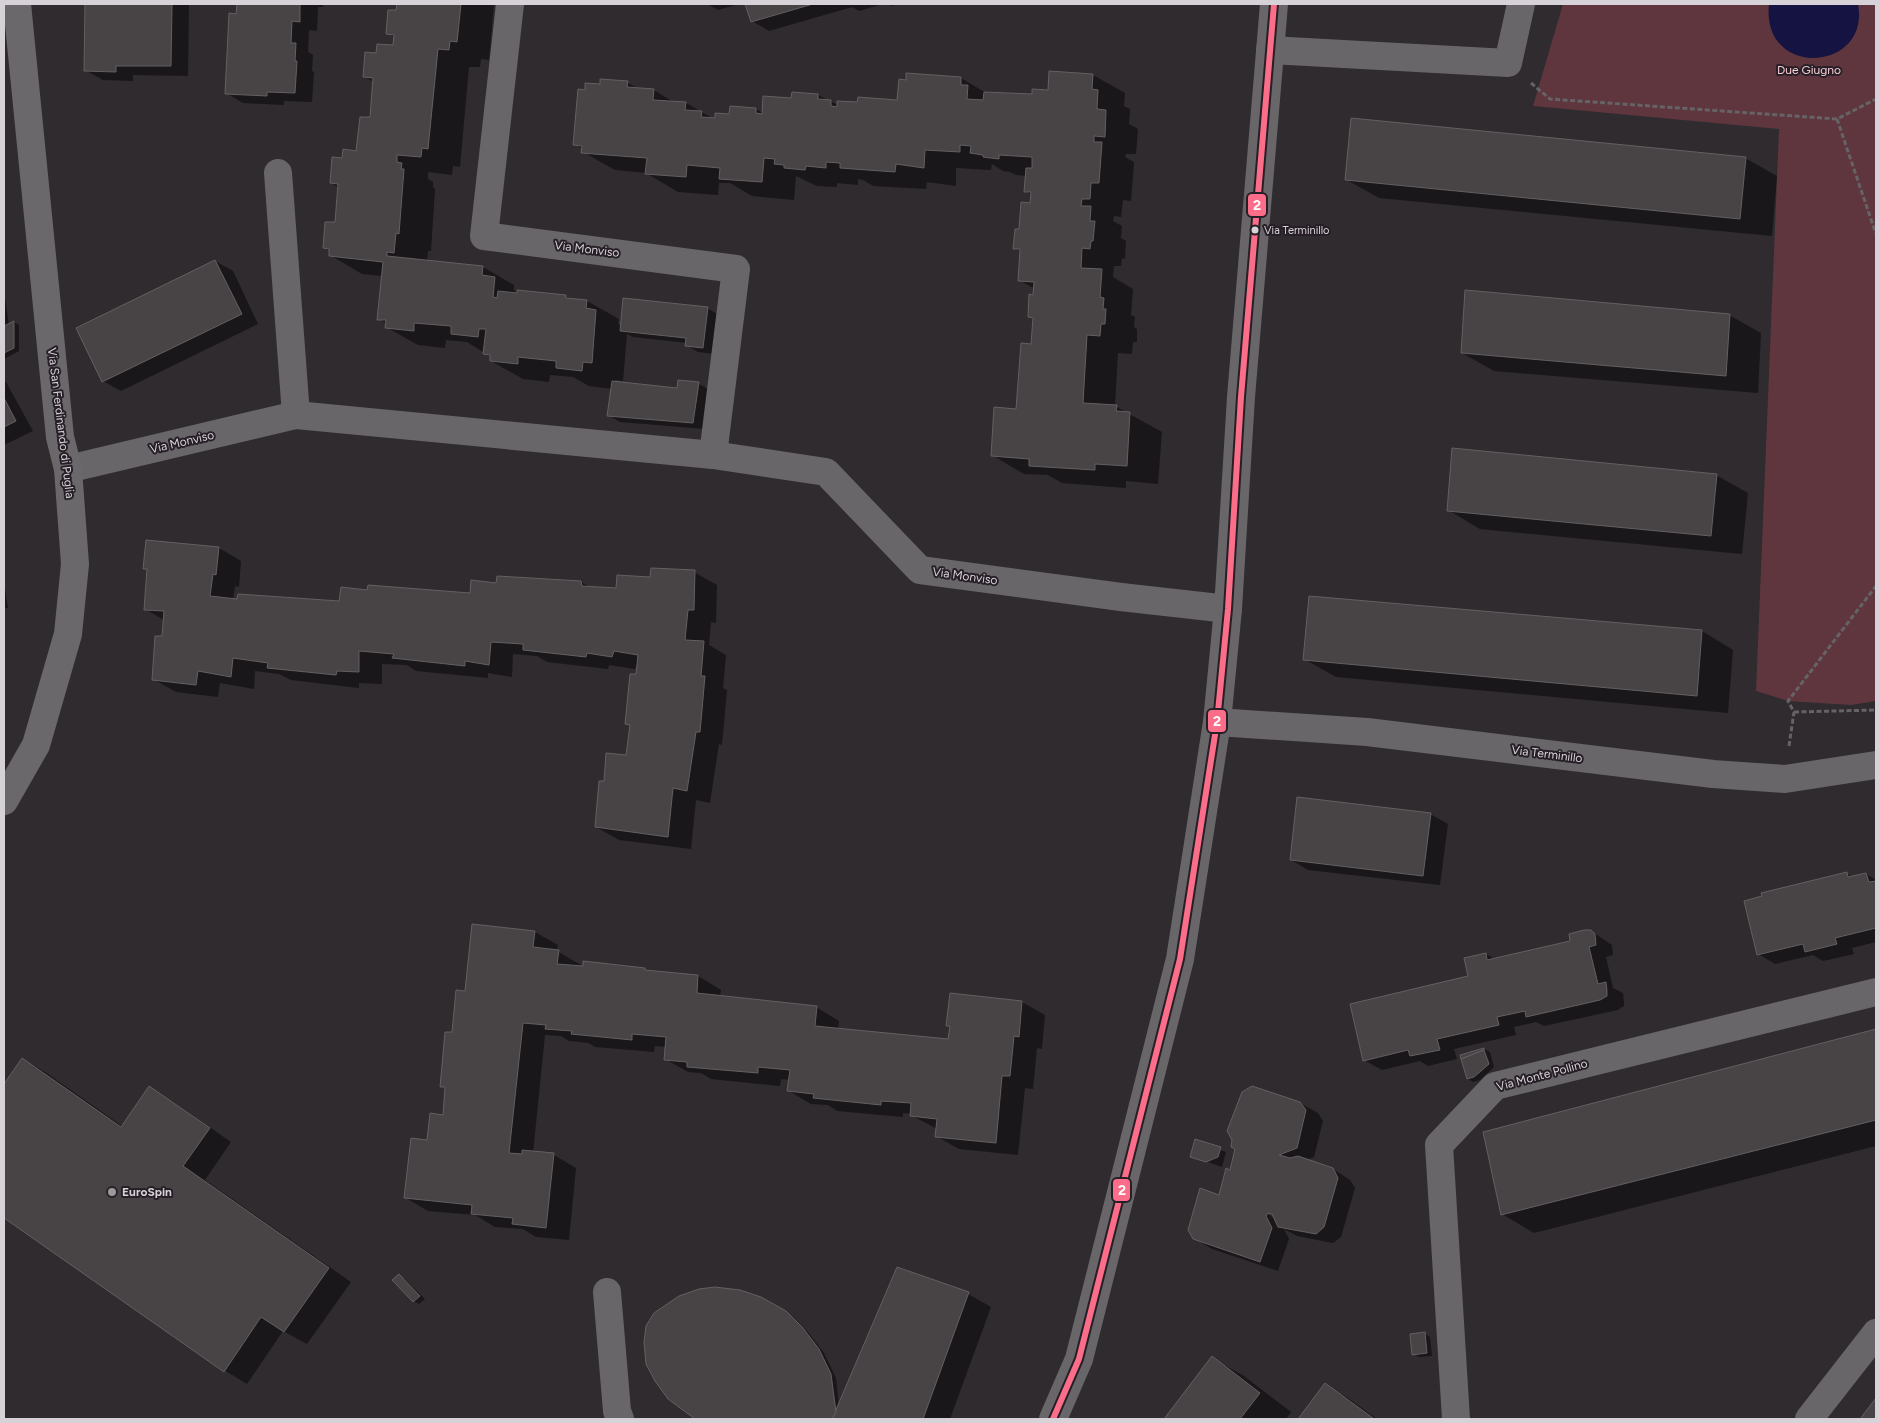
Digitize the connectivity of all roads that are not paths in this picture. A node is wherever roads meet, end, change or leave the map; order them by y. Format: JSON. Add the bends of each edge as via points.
{"nodes":[{"id":1,"x":16,"y":4,"type":"edge"},
{"id":2,"x":510,"y":4,"type":"edge"},
{"id":3,"x":1274,"y":4,"type":"edge"},
{"id":4,"x":1521,"y":4,"type":"edge"},
{"id":5,"x":1270,"y":50,"type":"junction"},
{"id":6,"x":278,"y":173,"type":"dead end"},
{"id":7,"x":296,"y":415,"type":"junction"},
{"id":8,"x":712,"y":455,"type":"junction"},
{"id":9,"x":68,"y":469,"type":"junction"},
{"id":10,"x":1228,"y":609,"type":"junction"},
{"id":11,"x":1217,"y":722,"type":"junction"},
{"id":12,"x":1876,"y":765,"type":"edge"},
{"id":13,"x":4,"y":801,"type":"edge"},
{"id":14,"x":1876,"y":992,"type":"edge"},
{"id":15,"x":607,"y":1292,"type":"dead end"},
{"id":16,"x":1876,"y":1333,"type":"edge"},
{"id":17,"x":620,"y":1419,"type":"edge"},
{"id":18,"x":1053,"y":1419,"type":"edge"},
{"id":19,"x":1456,"y":1419,"type":"edge"},
{"id":20,"x":1809,"y":1419,"type":"edge"}],
"edges":[{"from":1,"to":9,"type":"street","name":"Via San Ferdinando di Puglia","via":[[60,437]]},
{"from":2,"to":8,"type":"street","name":"Via Monviso","via":[[484,236],[736,269]]},
{"from":3,"to":5,"type":"street"},
{"from":4,"to":5,"type":"street","via":[[1508,63]]},
{"from":5,"to":10,"type":"street","via":[[1241,397]]},
{"from":6,"to":7,"type":"street"},
{"from":7,"to":8,"type":"street","name":"Via Monviso"},
{"from":7,"to":9,"type":"street","name":"Via Monviso"},
{"from":8,"to":10,"type":"street","name":"Via Monviso","via":[[826,472],[920,570]]},
{"from":9,"to":13,"type":"street","name":"Via San Ferdinando di Puglia","via":[[75,564],[68,634],[36,745]]},
{"from":10,"to":11,"type":"street"},
{"from":11,"to":12,"type":"street","name":"Via Terminillo","via":[[1367,732],[1714,774],[1785,779]]},
{"from":11,"to":18,"type":"street","via":[[1180,959],[1078,1359]]},
{"from":14,"to":19,"type":"street","name":"Via Monte Pollino","via":[[1494,1086],[1439,1145]]},
{"from":15,"to":17,"type":"street"},
{"from":16,"to":20,"type":"street"}]}
